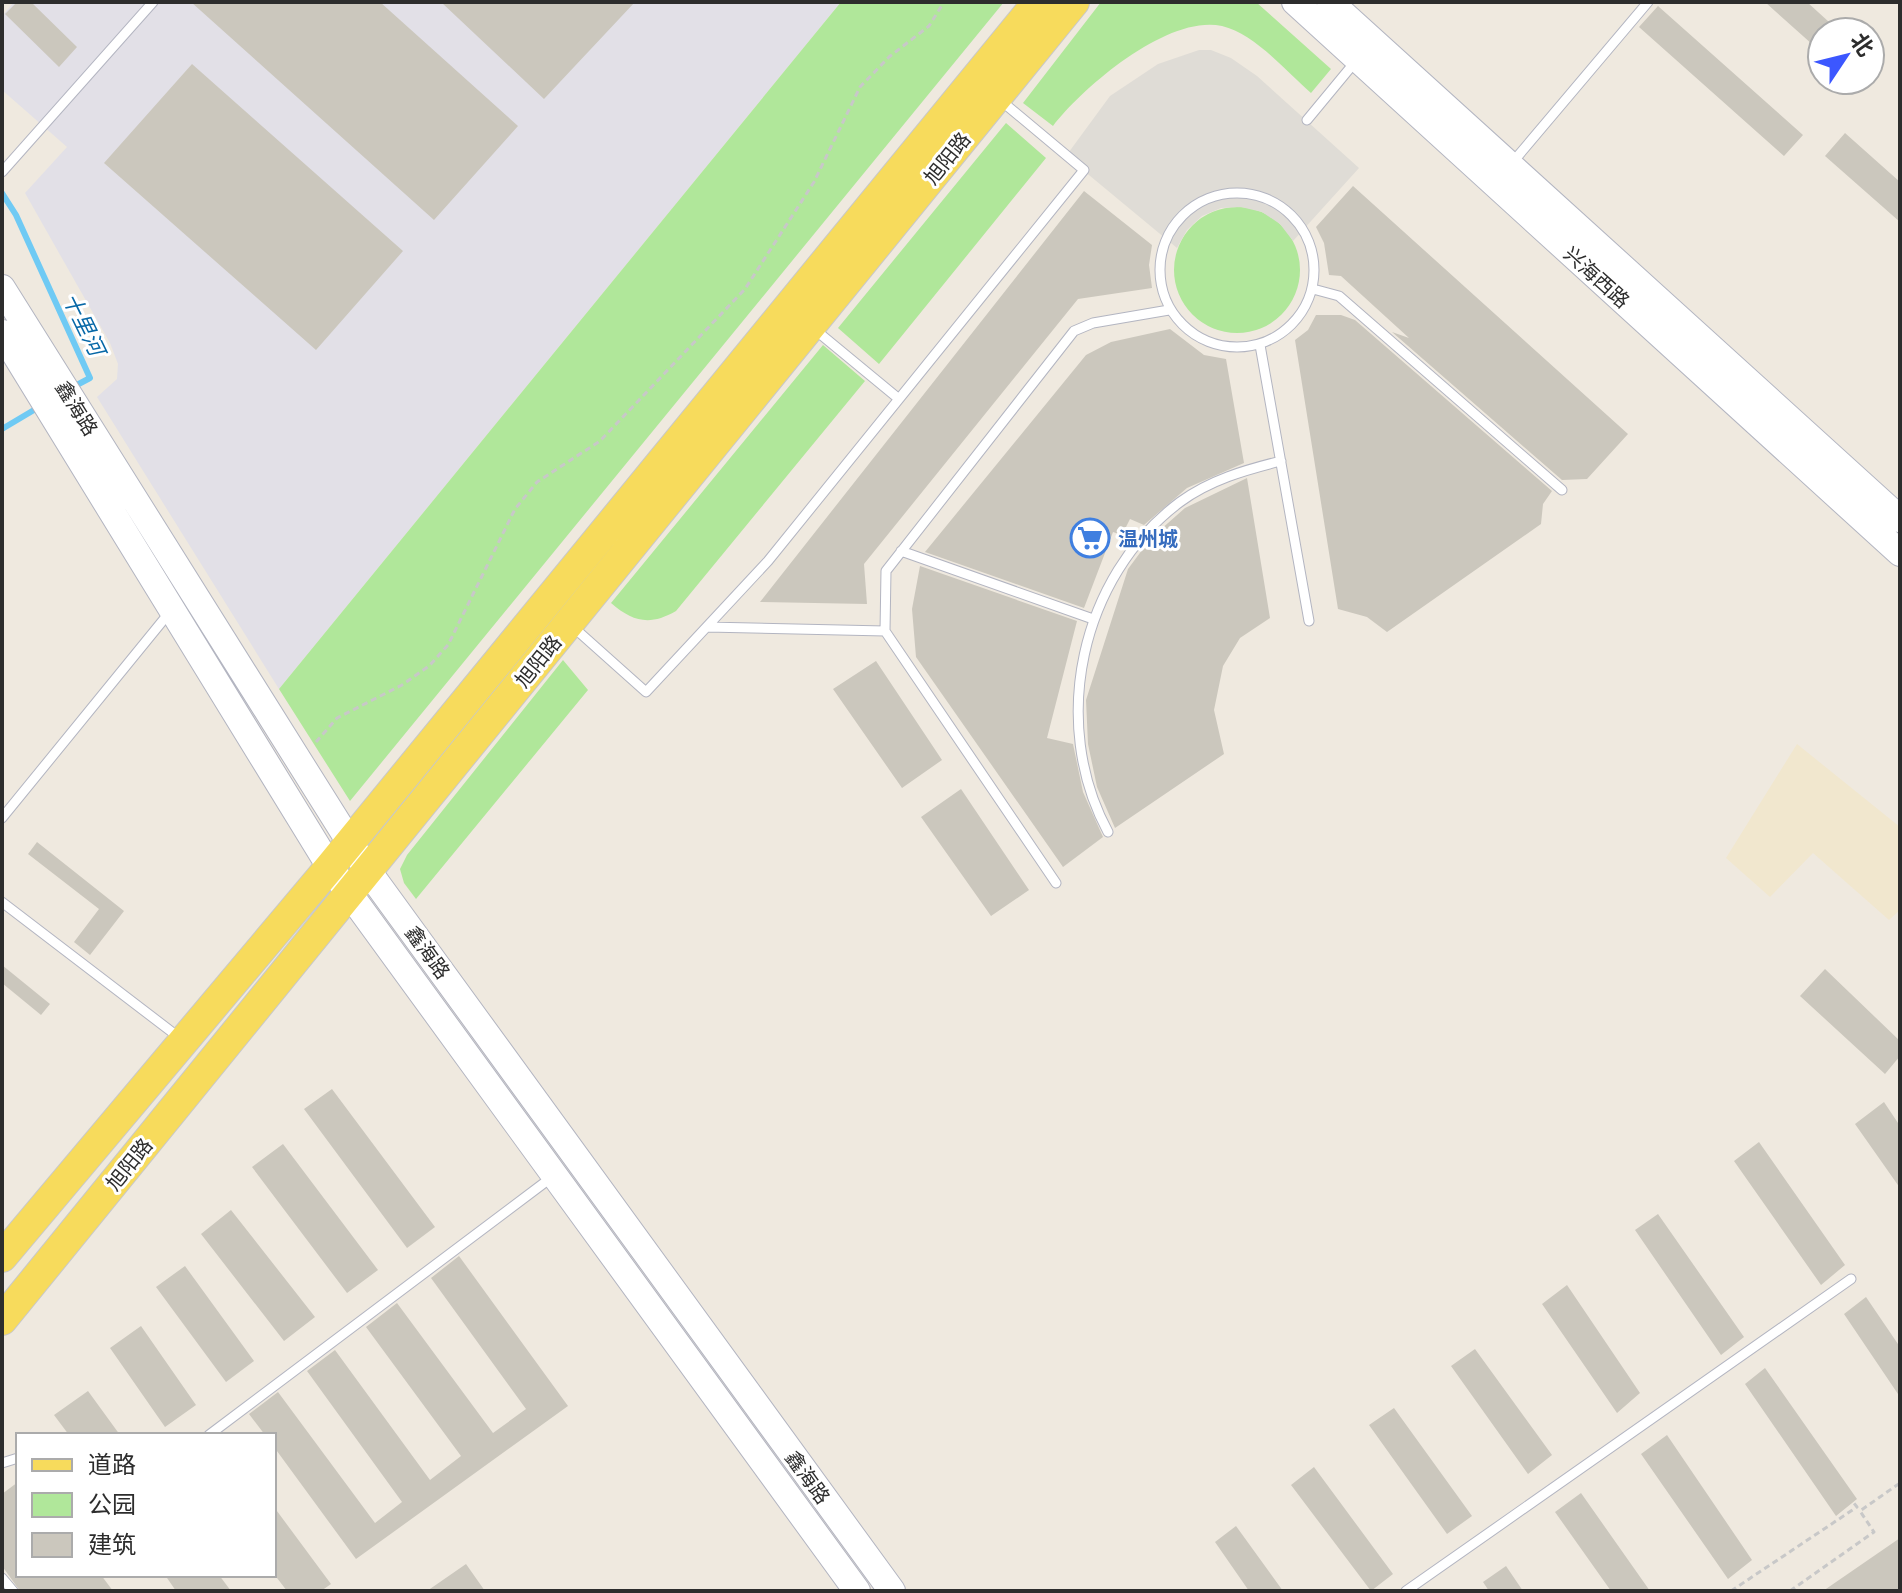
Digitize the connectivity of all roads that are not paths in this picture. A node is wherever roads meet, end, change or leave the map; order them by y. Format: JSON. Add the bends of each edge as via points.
{"nodes":[{"id":1,"x":153,"y":2,"type":"edge"},
{"id":2,"x":1038,"y":2,"type":"edge"},
{"id":3,"x":1074,"y":2,"type":"edge"},
{"id":4,"x":1295,"y":2,"type":"edge"},
{"id":5,"x":1330,"y":2,"type":"edge"},
{"id":6,"x":1648,"y":2,"type":"edge"},
{"id":7,"x":1358,"y":59,"type":"junction"},
{"id":8,"x":996,"y":97,"type":"junction"},
{"id":9,"x":1307,"y":120,"type":"dead end"},
{"id":10,"x":1510,"y":165,"type":"junction"},
{"id":11,"x":2,"y":172,"type":"edge"},
{"id":12,"x":2,"y":288,"type":"edge"},
{"id":13,"x":1313,"y":289,"type":"junction"},
{"id":14,"x":1169,"y":310,"type":"junction"},
{"id":15,"x":810,"y":325,"type":"junction"},
{"id":16,"x":2,"y":333,"type":"edge"},
{"id":17,"x":1260,"y":345,"type":"junction"},
{"id":18,"x":44,"y":377,"type":"junction"},
{"id":19,"x":899,"y":399,"type":"junction"},
{"id":20,"x":67,"y":415,"type":"junction"},
{"id":21,"x":1281,"y":461,"type":"junction"},
{"id":22,"x":1562,"y":490,"type":"dead end"},
{"id":23,"x":1900,"y":519,"type":"edge"},
{"id":24,"x":901,"y":551,"type":"junction"},
{"id":25,"x":1900,"y":553,"type":"edge"},
{"id":26,"x":172,"y":610,"type":"junction"},
{"id":27,"x":1093,"y":619,"type":"junction"},
{"id":28,"x":1309,"y":621,"type":"dead end"},
{"id":29,"x":569,"y":623,"type":"junction"},
{"id":30,"x":707,"y":627,"type":"junction"},
{"id":31,"x":885,"y":631,"type":"junction"},
{"id":32,"x":2,"y":818,"type":"edge"},
{"id":33,"x":1108,"y":832,"type":"dead end"},
{"id":34,"x":350,"y":843,"type":"junction"},
{"id":35,"x":330,"y":867,"type":"junction"},
{"id":36,"x":358,"y":881,"type":"junction"},
{"id":37,"x":1056,"y":883,"type":"dead end"},
{"id":38,"x":2,"y":902,"type":"edge"},
{"id":39,"x":184,"y":1041,"type":"junction"},
{"id":40,"x":555,"y":1175,"type":"junction"},
{"id":41,"x":2,"y":1257,"type":"edge"},
{"id":42,"x":1851,"y":1279,"type":"dead end"},
{"id":43,"x":2,"y":1320,"type":"edge"},
{"id":44,"x":212,"y":1433,"type":"edge"},
{"id":45,"x":2,"y":1578,"type":"edge"},
{"id":46,"x":13,"y":1591,"type":"edge"},
{"id":47,"x":857,"y":1591,"type":"edge"},
{"id":48,"x":892,"y":1591,"type":"edge"},
{"id":49,"x":1406,"y":1591,"type":"edge"}],
"edges":[{"from":1,"to":11,"type":"lane"},
{"from":2,"to":34,"type":"main road","name":"旭阳路"},
{"from":3,"to":8,"type":"main road","name":"旭阳路"},
{"from":4,"to":7,"type":"street","name":"兴海西路"},
{"from":5,"to":10,"type":"street","name":"兴海西路"},
{"from":6,"to":10,"type":"lane"},
{"from":7,"to":9,"type":"lane"},
{"from":7,"to":25,"type":"street","name":"兴海西路"},
{"from":8,"to":15,"type":"main road","name":"旭阳路"},
{"from":8,"to":19,"type":"lane","via":[[1084,170]]},
{"from":10,"to":23,"type":"street","name":"兴海西路"},
{"from":12,"to":18,"type":"street","name":"鑫海路"},
{"from":13,"to":14,"type":"lane","via":[[1307,237],[1292,215],[1270,200],[1222,193],[1179,217],[1165,238],[1160,287]]},
{"from":13,"to":17,"type":"lane","via":[[1302,313],[1284,333]]},
{"from":13,"to":22,"type":"lane","via":[[1339,296]]},
{"from":14,"to":17,"type":"lane","via":[[1185,329],[1208,343],[1234,349]]},
{"from":14,"to":24,"type":"lane","via":[[1074,331]]},
{"from":15,"to":19,"type":"lane"},
{"from":15,"to":29,"type":"main road","name":"旭阳路"},
{"from":16,"to":18,"type":"street","name":"鑫海路"},
{"from":17,"to":21,"type":"lane"},
{"from":18,"to":20,"type":"street","name":"鑫海路"},
{"from":19,"to":30,"type":"lane","via":[[768,561]]},
{"from":20,"to":26,"type":"street","name":"鑫海路"},
{"from":20,"to":34,"type":"street","name":"鑫海路"},
{"from":21,"to":27,"type":"lane","via":[[1224,477],[1180,502],[1123,561]]},
{"from":21,"to":28,"type":"lane"},
{"from":24,"to":27,"type":"lane"},
{"from":24,"to":31,"type":"lane","via":[[886,571]]},
{"from":26,"to":32,"type":"lane"},
{"from":26,"to":35,"type":"street","name":"鑫海路"},
{"from":27,"to":33,"type":"lane","via":[[1079,683],[1079,741]]},
{"from":29,"to":30,"type":"lane","via":[[646,692]]},
{"from":29,"to":36,"type":"main road","name":"旭阳路"},
{"from":30,"to":31,"type":"lane"},
{"from":31,"to":37,"type":"lane"},
{"from":34,"to":35,"type":"main road","name":"旭阳路"},
{"from":34,"to":36,"type":"street","name":"鑫海路"},
{"from":35,"to":36,"type":"street","name":"鑫海路"},
{"from":35,"to":39,"type":"main road","name":"旭阳路"},
{"from":36,"to":40,"type":"street","name":"鑫海路"},
{"from":36,"to":43,"type":"main road","name":"旭阳路"},
{"from":36,"to":48,"type":"street","name":"鑫海路"},
{"from":38,"to":39,"type":"lane"},
{"from":39,"to":41,"type":"main road","name":"旭阳路"},
{"from":40,"to":44,"type":"lane"},
{"from":40,"to":47,"type":"street","name":"鑫海路"},
{"from":42,"to":49,"type":"lane"},
{"from":45,"to":46,"type":"lane"}]}
